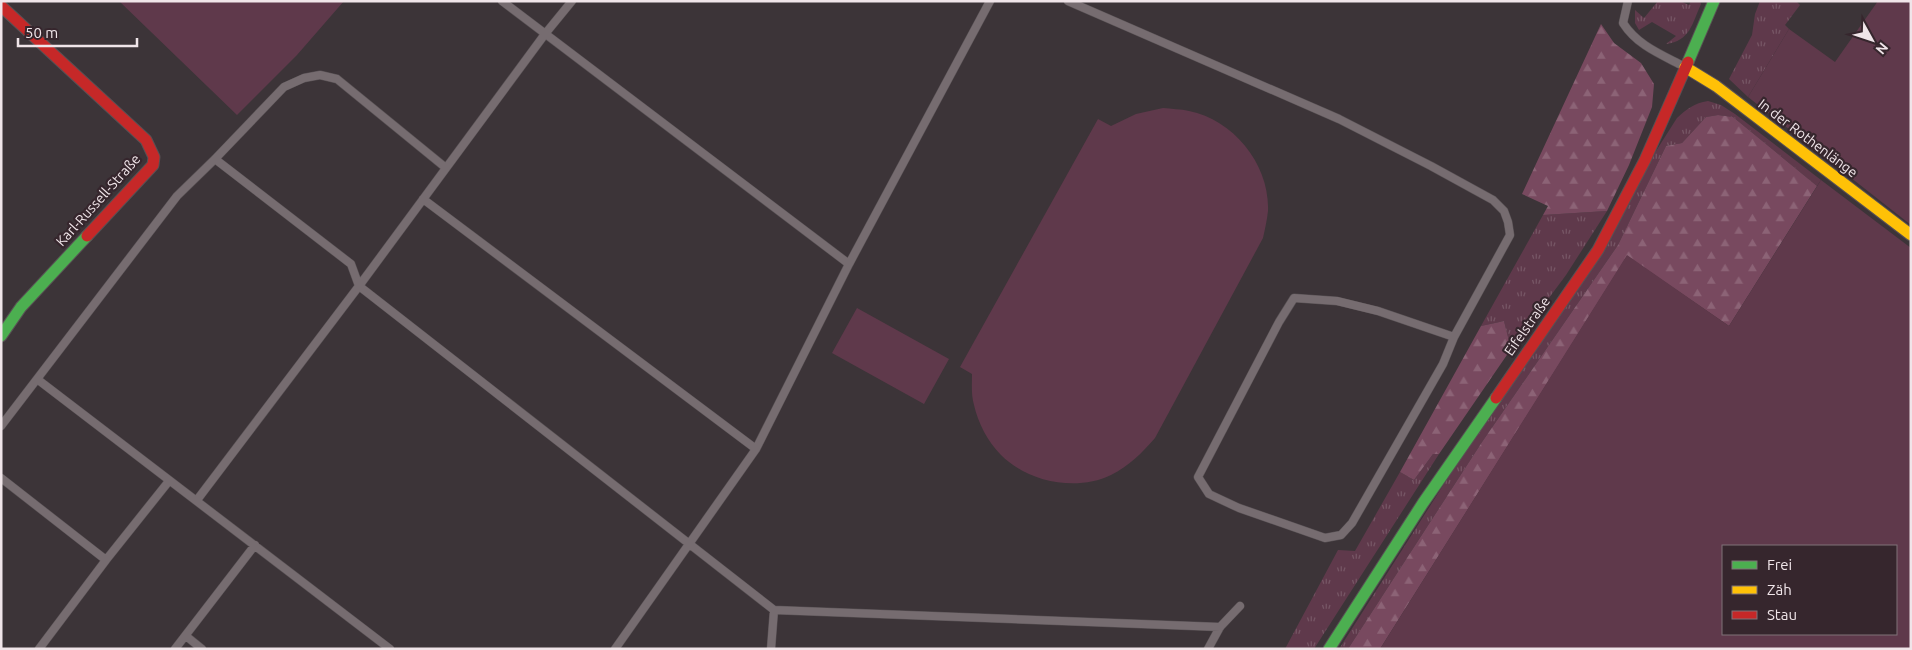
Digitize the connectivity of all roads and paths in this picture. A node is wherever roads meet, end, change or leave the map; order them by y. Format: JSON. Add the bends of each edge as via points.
{"nodes":[{"id":1,"x":502,"y":1,"type":"edge"},
{"id":2,"x":572,"y":1,"type":"edge"},
{"id":3,"x":990,"y":1,"type":"edge"},
{"id":4,"x":1068,"y":1,"type":"edge"},
{"id":5,"x":1628,"y":1,"type":"edge"},
{"id":6,"x":1714,"y":1,"type":"edge"},
{"id":7,"x":1,"y":6,"type":"edge"},
{"id":8,"x":545,"y":34,"type":"junction"},
{"id":9,"x":1685,"y":67,"type":"junction"},
{"id":10,"x":216,"y":159,"type":"junction"},
{"id":11,"x":446,"y":168,"type":"junction"},
{"id":12,"x":423,"y":199,"type":"junction"},
{"id":13,"x":1911,"y":235,"type":"edge"},
{"id":14,"x":849,"y":264,"type":"junction"},
{"id":15,"x":360,"y":286,"type":"junction"},
{"id":16,"x":1,"y":336,"type":"edge"},
{"id":17,"x":1454,"y":337,"type":"junction"},
{"id":18,"x":38,"y":379,"type":"junction"},
{"id":19,"x":1,"y":426,"type":"edge"},
{"id":20,"x":756,"y":449,"type":"junction"},
{"id":21,"x":1,"y":478,"type":"edge"},
{"id":22,"x":170,"y":481,"type":"junction"},
{"id":23,"x":197,"y":500,"type":"junction"},
{"id":24,"x":255,"y":545,"type":"junction"},
{"id":25,"x":690,"y":545,"type":"junction"},
{"id":26,"x":106,"y":560,"type":"junction"},
{"id":27,"x":1240,"y":606,"type":"dead end"},
{"id":28,"x":774,"y":610,"type":"junction"},
{"id":29,"x":1220,"y":627,"type":"junction"},
{"id":30,"x":186,"y":636,"type":"junction"},
{"id":31,"x":39,"y":649,"type":"edge"},
{"id":32,"x":175,"y":649,"type":"edge"},
{"id":33,"x":202,"y":649,"type":"edge"},
{"id":34,"x":390,"y":649,"type":"edge"},
{"id":35,"x":615,"y":649,"type":"edge"},
{"id":36,"x":771,"y":649,"type":"edge"},
{"id":37,"x":1208,"y":649,"type":"edge"},
{"id":38,"x":1329,"y":649,"type":"edge"}],
"edges":[{"from":1,"to":8,"type":"lane"},
{"from":2,"to":8,"type":"lane"},
{"from":3,"to":14,"type":"lane"},
{"from":4,"to":17,"type":"lane","via":[[1339,119],[1494,200],[1504,211],[1510,235]]},
{"from":5,"to":9,"type":"lane","via":[[1623,23],[1629,32],[1636,40]]},
{"from":6,"to":9,"type":"street","name":"Eifelstraße"},
{"from":7,"to":16,"type":"street","name":"Karl-Russell-Straße","via":[[146,140],[154,157],[153,164],[21,307]]},
{"from":8,"to":11,"type":"lane"},
{"from":8,"to":14,"type":"lane"},
{"from":9,"to":13,"type":"street","name":"In der Rothenlänge","via":[[1716,86]]},
{"from":9,"to":38,"type":"street","name":"Eifelstraße","via":[[1645,160],[1598,250],[1423,503]]},
{"from":10,"to":11,"type":"lane","via":[[284,87],[320,75],[337,79]]},
{"from":10,"to":15,"type":"lane","via":[[351,264]]},
{"from":10,"to":18,"type":"lane","via":[[177,196]]},
{"from":11,"to":12,"type":"lane"},
{"from":12,"to":15,"type":"lane"},
{"from":12,"to":20,"type":"lane"},
{"from":14,"to":20,"type":"lane"},
{"from":15,"to":23,"type":"lane"},
{"from":15,"to":25,"type":"lane"},
{"from":17,"to":17,"type":"lane","via":[[1443,364],[1352,524],[1341,535],[1325,538],[1239,508],[1209,494],[1198,477],[1294,298],[1337,301]]},
{"from":18,"to":19,"type":"lane"},
{"from":18,"to":22,"type":"lane"},
{"from":20,"to":25,"type":"lane"},
{"from":21,"to":26,"type":"lane"},
{"from":22,"to":23,"type":"lane"},
{"from":22,"to":26,"type":"lane"},
{"from":23,"to":24,"type":"lane"},
{"from":24,"to":30,"type":"lane"},
{"from":24,"to":34,"type":"lane"},
{"from":25,"to":28,"type":"lane"},
{"from":25,"to":35,"type":"lane"},
{"from":26,"to":31,"type":"lane"},
{"from":27,"to":29,"type":"lane"},
{"from":28,"to":29,"type":"lane"},
{"from":28,"to":36,"type":"lane"},
{"from":29,"to":37,"type":"lane"},
{"from":30,"to":32,"type":"lane"},
{"from":30,"to":33,"type":"lane"}]}
